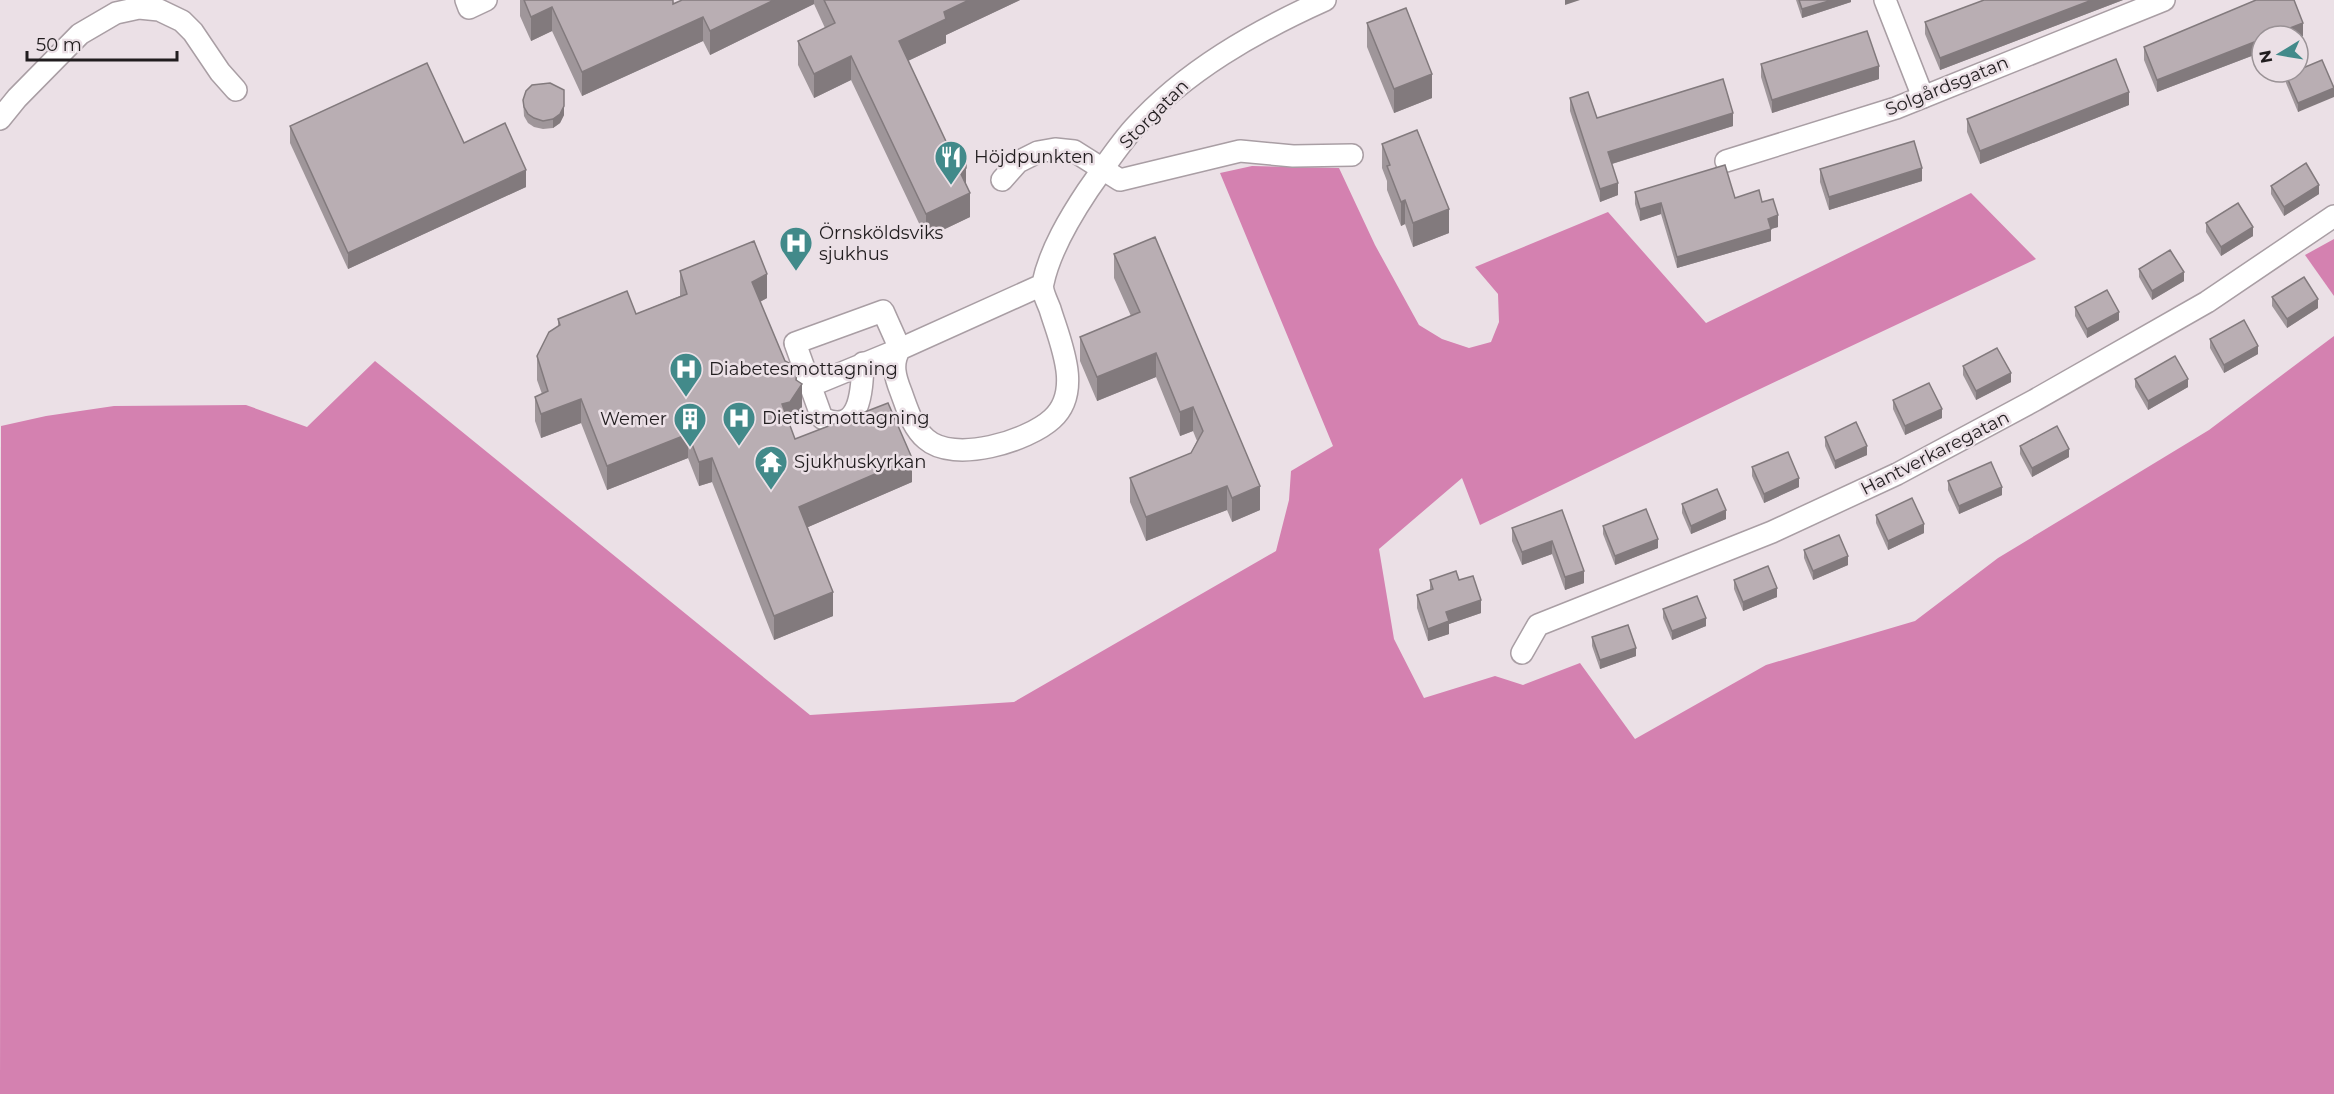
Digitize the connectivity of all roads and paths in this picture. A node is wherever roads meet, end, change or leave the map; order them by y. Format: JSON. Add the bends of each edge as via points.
{"nodes":[{"id":1,"x":466,"y":0,"type":"edge"},
{"id":2,"x":486,"y":0,"type":"edge"},
{"id":3,"x":1325,"y":0,"type":"edge"},
{"id":4,"x":1885,"y":0,"type":"edge"},
{"id":5,"x":2164,"y":0,"type":"edge"},
{"id":6,"x":237,"y":90,"type":"dead end"},
{"id":7,"x":1923,"y":97,"type":"junction"},
{"id":8,"x":0,"y":119,"type":"edge"},
{"id":9,"x":1352,"y":155,"type":"dead end"},
{"id":10,"x":1726,"y":161,"type":"dead end"},
{"id":11,"x":1102,"y":170,"type":"junction"},
{"id":12,"x":1002,"y":180,"type":"dead end"},
{"id":13,"x":2334,"y":216,"type":"edge"},
{"id":14,"x":1042,"y":285,"type":"junction"},
{"id":15,"x":900,"y":349,"type":"junction"},
{"id":16,"x":863,"y":363,"type":"junction"},
{"id":17,"x":810,"y":386,"type":"junction"},
{"id":18,"x":1522,"y":653,"type":"dead end"}],
"edges":[{"from":1,"to":2,"type":"street","via":[[469,8]]},
{"from":3,"to":11,"type":"street","name":"Storgatan","via":[[1196,73],[1134,128]]},
{"from":4,"to":7,"type":"street"},
{"from":5,"to":7,"type":"street","name":"Solgårdsgatan"},
{"from":6,"to":8,"type":"street","via":[[182,21],[159,10],[139,8],[110,16],[80,34]]},
{"from":7,"to":10,"type":"street","name":"Solgårdsgatan"},
{"from":9,"to":11,"type":"street","via":[[1293,156],[1240,151],[1120,180]]},
{"from":11,"to":12,"type":"street","via":[[1074,151],[1055,148],[1018,162]]},
{"from":11,"to":14,"type":"street","name":"Storgatan","via":[[1069,218]]},
{"from":13,"to":18,"type":"street","name":"Hantverkaregatan","via":[[2207,302],[2036,400],[1897,474],[1772,532],[1538,625]]},
{"from":14,"to":15,"type":"street"},
{"from":14,"to":15,"type":"street","via":[[1068,375],[1068,396],[1055,416],[1032,432],[976,449],[959,450],[926,440],[916,428],[900,389],[894,366]]},
{"from":15,"to":16,"type":"street"},
{"from":15,"to":17,"type":"street","via":[[883,311],[795,343]]},
{"from":16,"to":17,"type":"street"},
{"from":16,"to":17,"type":"street","via":[[860,403],[851,417],[830,422],[822,418]]}]}
